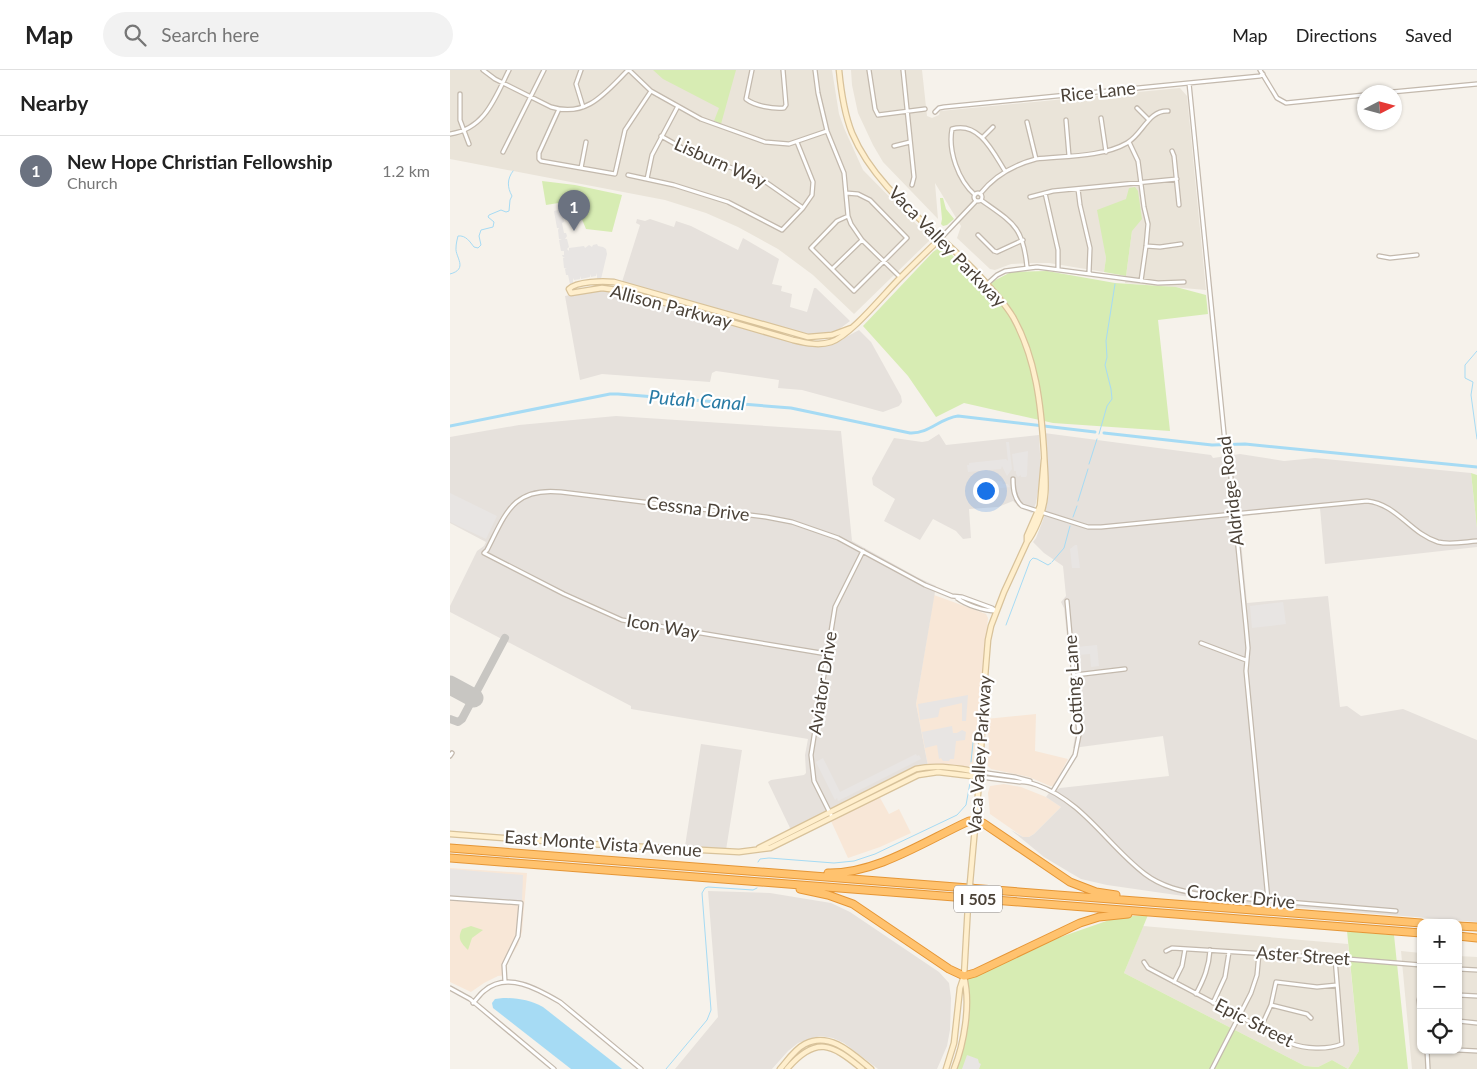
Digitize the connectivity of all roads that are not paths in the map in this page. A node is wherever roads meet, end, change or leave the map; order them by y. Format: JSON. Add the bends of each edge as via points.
{"nodes":[{"id":1,"x":483,"y":70,"type":"edge"},
{"id":2,"x":508,"y":70,"type":"edge"},
{"id":3,"x":544,"y":70,"type":"edge"},
{"id":4,"x":581,"y":70,"type":"edge"},
{"id":5,"x":629,"y":70,"type":"edge"},
{"id":6,"x":752,"y":70,"type":"edge"},
{"id":7,"x":783,"y":70,"type":"edge"},
{"id":8,"x":815,"y":70,"type":"edge"},
{"id":9,"x":839,"y":70,"type":"edge"},
{"id":10,"x":869,"y":70,"type":"edge"},
{"id":11,"x":903,"y":70,"type":"edge"},
{"id":12,"x":1262,"y":72,"type":"edge"},
{"id":13,"x":502,"y":83,"type":"junction"},
{"id":14,"x":1189,"y":83,"type":"junction"},
{"id":15,"x":1477,"y":84,"type":"edge"},
{"id":16,"x":651,"y":91,"type":"junction"},
{"id":17,"x":1402,"y":91,"type":"edge"},
{"id":18,"x":460,"y":94,"type":"dead end"},
{"id":19,"x":1357,"y":96,"type":"edge"},
{"id":20,"x":531,"y":97,"type":"junction"},
{"id":21,"x":678,"y":106,"type":"junction"},
{"id":22,"x":583,"y":107,"type":"junction"},
{"id":23,"x":1137,"y":108,"type":"dead end"},
{"id":24,"x":559,"y":109,"type":"junction"},
{"id":25,"x":926,"y":109,"type":"dead end"},
{"id":26,"x":907,"y":111,"type":"junction"},
{"id":27,"x":1168,"y":111,"type":"dead end"},
{"id":28,"x":934,"y":112,"type":"dead end"},
{"id":29,"x":1101,"y":118,"type":"dead end"},
{"id":30,"x":1066,"y":120,"type":"dead end"},
{"id":31,"x":1149,"y":120,"type":"junction"},
{"id":32,"x":1027,"y":122,"type":"dead end"},
{"id":33,"x":993,"y":127,"type":"dead end"},
{"id":34,"x":464,"y":130,"type":"junction"},
{"id":35,"x":827,"y":130,"type":"junction"},
{"id":36,"x":450,"y":134,"type":"edge"},
{"id":37,"x":661,"y":136,"type":"junction"},
{"id":38,"x":983,"y":137,"type":"junction"},
{"id":39,"x":586,"y":142,"type":"dead end"},
{"id":40,"x":797,"y":142,"type":"junction"},
{"id":41,"x":910,"y":142,"type":"junction"},
{"id":42,"x":1129,"y":142,"type":"junction"},
{"id":43,"x":469,"y":144,"type":"dead end"},
{"id":44,"x":894,"y":146,"type":"dead end"},
{"id":45,"x":1172,"y":150,"type":"dead end"},
{"id":46,"x":503,"y":152,"type":"dead end"},
{"id":47,"x":1106,"y":152,"type":"junction"},
{"id":48,"x":1070,"y":156,"type":"junction"},
{"id":49,"x":1036,"y":159,"type":"junction"},
{"id":50,"x":581,"y":168,"type":"junction"},
{"id":51,"x":1005,"y":171,"type":"junction"},
{"id":52,"x":628,"y":175,"type":"dead end"},
{"id":53,"x":647,"y":179,"type":"junction"},
{"id":54,"x":1176,"y":179,"type":"junction"},
{"id":55,"x":1141,"y":182,"type":"junction"},
{"id":56,"x":912,"y":185,"type":"dead end"},
{"id":57,"x":1078,"y":189,"type":"junction"},
{"id":58,"x":846,"y":193,"type":"junction"},
{"id":59,"x":1045,"y":193,"type":"junction"},
{"id":60,"x":980,"y":194,"type":"junction"},
{"id":61,"x":975,"y":195,"type":"junction"},
{"id":62,"x":1030,"y":197,"type":"dead end"},
{"id":63,"x":981,"y":200,"type":"junction"},
{"id":64,"x":976,"y":201,"type":"junction"},
{"id":65,"x":1179,"y":205,"type":"dead end"},
{"id":66,"x":803,"y":208,"type":"junction"},
{"id":67,"x":848,"y":216,"type":"junction"},
{"id":68,"x":978,"y":235,"type":"dead end"},
{"id":69,"x":941,"y":238,"type":"junction"},
{"id":70,"x":862,"y":240,"type":"junction"},
{"id":71,"x":1023,"y":240,"type":"junction"},
{"id":72,"x":1181,"y":244,"type":"dead end"},
{"id":73,"x":1146,"y":246,"type":"junction"},
{"id":74,"x":1417,"y":255,"type":"dead end"},
{"id":75,"x":1379,"y":256,"type":"dead end"},
{"id":76,"x":884,"y":261,"type":"junction"},
{"id":77,"x":1028,"y":267,"type":"junction"},
{"id":78,"x":832,"y":269,"type":"junction"},
{"id":79,"x":1058,"y":269,"type":"junction"},
{"id":80,"x":1089,"y":273,"type":"junction"},
{"id":81,"x":900,"y":277,"type":"junction"},
{"id":82,"x":1141,"y":281,"type":"junction"},
{"id":83,"x":1184,"y":282,"type":"dead end"},
{"id":84,"x":987,"y":284,"type":"junction"},
{"id":85,"x":851,"y":328,"type":"junction"},
{"id":86,"x":1012,"y":479,"type":"dead end"},
{"id":87,"x":1039,"y":512,"type":"junction"},
{"id":88,"x":1235,"y":514,"type":"junction"},
{"id":89,"x":1477,"y":541,"type":"edge"},
{"id":90,"x":863,"y":551,"type":"junction"},
{"id":91,"x":510,"y":566,"type":"joint"},
{"id":92,"x":1067,"y":602,"type":"dead end"},
{"id":93,"x":996,"y":611,"type":"junction"},
{"id":94,"x":1201,"y":643,"type":"dead end"},
{"id":95,"x":827,"y":654,"type":"junction"},
{"id":96,"x":1246,"y":660,"type":"junction"},
{"id":97,"x":1124,"y":669,"type":"dead end"},
{"id":98,"x":1075,"y":675,"type":"junction"},
{"id":99,"x":930,"y":767,"type":"junction"},
{"id":100,"x":980,"y":775,"type":"junction"},
{"id":101,"x":899,"y":783,"type":"junction"},
{"id":102,"x":1033,"y":783,"type":"junction"},
{"id":103,"x":1053,"y":791,"type":"junction"},
{"id":104,"x":831,"y":814,"type":"junction"},
{"id":105,"x":975,"y":821,"type":"junction"},
{"id":106,"x":450,"y":834,"type":"edge"},
{"id":107,"x":450,"y":848,"type":"edge"},
{"id":108,"x":450,"y":858,"type":"edge"},
{"id":109,"x":767,"y":872,"type":"junction"},
{"id":110,"x":773,"y":883,"type":"junction"},
{"id":111,"x":450,"y":898,"type":"edge"},
{"id":112,"x":1268,"y":900,"type":"junction"},
{"id":113,"x":1146,"y":901,"type":"junction"},
{"id":114,"x":1396,"y":911,"type":"dead end"},
{"id":115,"x":1184,"y":915,"type":"junction"},
{"id":116,"x":1417,"y":923,"type":"edge"},
{"id":117,"x":1462,"y":926,"type":"edge"},
{"id":118,"x":1477,"y":927,"type":"edge"},
{"id":119,"x":1417,"y":933,"type":"edge"},
{"id":120,"x":1462,"y":936,"type":"edge"},
{"id":121,"x":1477,"y":938,"type":"edge"},
{"id":122,"x":1184,"y":949,"type":"junction"},
{"id":123,"x":1210,"y":950,"type":"junction"},
{"id":124,"x":1166,"y":951,"type":"dead end"},
{"id":125,"x":1229,"y":952,"type":"junction"},
{"id":126,"x":1258,"y":954,"type":"junction"},
{"id":127,"x":1335,"y":958,"type":"junction"},
{"id":128,"x":1144,"y":962,"type":"dead end"},
{"id":129,"x":1417,"y":966,"type":"edge"},
{"id":130,"x":1462,"y":969,"type":"edge"},
{"id":131,"x":1477,"y":970,"type":"edge"},
{"id":132,"x":964,"y":976,"type":"junction"},
{"id":133,"x":505,"y":982,"type":"junction"},
{"id":134,"x":1174,"y":982,"type":"junction"},
{"id":135,"x":1337,"y":985,"type":"junction"},
{"id":136,"x":450,"y":988,"type":"edge"},
{"id":137,"x":1196,"y":994,"type":"junction"},
{"id":138,"x":1462,"y":995,"type":"edge"},
{"id":139,"x":1477,"y":996,"type":"edge"},
{"id":140,"x":1213,"y":1002,"type":"junction"},
{"id":141,"x":473,"y":1003,"type":"junction"},
{"id":142,"x":1271,"y":1005,"type":"junction"},
{"id":143,"x":1239,"y":1016,"type":"junction"},
{"id":144,"x":1311,"y":1018,"type":"dead end"},
{"id":145,"x":1462,"y":1021,"type":"edge"},
{"id":146,"x":1477,"y":1023,"type":"edge"},
{"id":147,"x":1261,"y":1027,"type":"junction"},
{"id":148,"x":1462,"y":1050,"type":"edge"},
{"id":149,"x":1477,"y":1051,"type":"edge"},
{"id":150,"x":1427,"y":1054,"type":"edge"},
{"id":151,"x":554,"y":1069,"type":"edge"},
{"id":152,"x":642,"y":1069,"type":"edge"},
{"id":153,"x":780,"y":1069,"type":"edge"},
{"id":154,"x":787,"y":1069,"type":"edge"},
{"id":155,"x":862,"y":1069,"type":"edge"},
{"id":156,"x":871,"y":1069,"type":"edge"},
{"id":157,"x":946,"y":1069,"type":"edge"},
{"id":158,"x":954,"y":1069,"type":"edge"},
{"id":159,"x":1212,"y":1069,"type":"edge"},
{"id":160,"x":1428,"y":1069,"type":"edge"}],
"edges":[{"from":1,"to":13,"type":"street"},
{"from":2,"to":13,"type":"street"},
{"from":3,"to":20,"type":"street"},
{"from":4,"to":22,"type":"street","via":[[576,84]]},
{"from":5,"to":16,"type":"street"},
{"from":5,"to":22,"type":"street","via":[[599,99]]},
{"from":6,"to":7,"type":"street","via":[[746,99],[764,106],[784,108]]},
{"from":8,"to":35,"type":"street"},
{"from":9,"to":69,"type":"street","name":"Vaca Valley Parkway","via":[[844,109],[863,155],[890,189]]},
{"from":10,"to":26,"type":"street","via":[[878,115]]},
{"from":11,"to":26,"type":"street"},
{"from":12,"to":14,"type":"street","name":"Rice Lane","via":[[1260,76]]},
{"from":12,"to":19,"type":"street","via":[[1277,98],[1286,103]]},
{"from":13,"to":20,"type":"street"},
{"from":13,"to":34,"type":"street","via":[[490,109],[473,126]]},
{"from":14,"to":28,"type":"street","name":"Rice Lane","via":[[944,107]]},
{"from":14,"to":88,"type":"street","name":"Aldridge Road","via":[[1225,445]]},
{"from":15,"to":17,"type":"street"},
{"from":16,"to":21,"type":"street"},
{"from":16,"to":50,"type":"street","via":[[625,130],[615,174]]},
{"from":18,"to":34,"type":"street","via":[[460,120]]},
{"from":20,"to":24,"type":"street"},
{"from":20,"to":46,"type":"street"},
{"from":21,"to":37,"type":"street"},
{"from":21,"to":40,"type":"street","via":[[709,122],[765,142]]},
{"from":22,"to":24,"type":"street"},
{"from":23,"to":31,"type":"street"},
{"from":24,"to":50,"type":"street","via":[[539,159]]},
{"from":25,"to":26,"type":"street"},
{"from":26,"to":41,"type":"street"},
{"from":27,"to":31,"type":"street","via":[[1157,113]]},
{"from":29,"to":47,"type":"street"},
{"from":30,"to":48,"type":"street"},
{"from":31,"to":42,"type":"street"},
{"from":32,"to":49,"type":"street"},
{"from":33,"to":38,"type":"street"},
{"from":34,"to":36,"type":"street"},
{"from":34,"to":43,"type":"street"},
{"from":35,"to":40,"type":"street"},
{"from":35,"to":58,"type":"street","via":[[844,173]]},
{"from":37,"to":53,"type":"street","via":[[652,155]]},
{"from":37,"to":66,"type":"street","name":"Lisburn Way","via":[[692,154],[760,178]]},
{"from":38,"to":51,"type":"street"},
{"from":38,"to":61,"type":"street","via":[[962,128],[954,128],[951,132],[956,167],[966,187]]},
{"from":39,"to":50,"type":"street"},
{"from":40,"to":66,"type":"street","via":[[812,182],[812,195]]},
{"from":41,"to":44,"type":"street"},
{"from":41,"to":56,"type":"street"},
{"from":42,"to":47,"type":"street"},
{"from":42,"to":55,"type":"street","via":[[1138,162]]},
{"from":45,"to":54,"type":"street"},
{"from":47,"to":48,"type":"street"},
{"from":48,"to":49,"type":"street"},
{"from":49,"to":51,"type":"street"},
{"from":51,"to":60,"type":"street"},
{"from":52,"to":53,"type":"street"},
{"from":53,"to":66,"type":"street","via":[[728,202],[782,230]]},
{"from":54,"to":55,"type":"street"},
{"from":54,"to":65,"type":"street"},
{"from":55,"to":57,"type":"street"},
{"from":55,"to":73,"type":"street","via":[[1148,224]]},
{"from":57,"to":59,"type":"street"},
{"from":57,"to":80,"type":"street","via":[[1090,248]]},
{"from":58,"to":67,"type":"street"},
{"from":58,"to":76,"type":"street","via":[[870,200],[907,238]]},
{"from":59,"to":62,"type":"street"},
{"from":59,"to":79,"type":"street","via":[[1058,250]]},
{"from":60,"to":61,"type":"street"},
{"from":60,"to":63,"type":"street"},
{"from":61,"to":64,"type":"street"},
{"from":63,"to":64,"type":"street"},
{"from":63,"to":71,"type":"street","via":[[1012,222]]},
{"from":64,"to":69,"type":"street"},
{"from":67,"to":70,"type":"street"},
{"from":67,"to":78,"type":"street","via":[[837,220],[811,248]]},
{"from":68,"to":71,"type":"street","via":[[997,252]]},
{"from":69,"to":81,"type":"street","name":"Allison Parkway"},
{"from":69,"to":84,"type":"street","name":"Vaca Valley Parkway"},
{"from":70,"to":76,"type":"street"},
{"from":70,"to":78,"type":"street"},
{"from":71,"to":77,"type":"street"},
{"from":72,"to":73,"type":"street"},
{"from":73,"to":82,"type":"street"},
{"from":74,"to":75,"type":"street"},
{"from":76,"to":78,"type":"street","via":[[854,291]]},
{"from":76,"to":81,"type":"street"},
{"from":77,"to":79,"type":"street"},
{"from":77,"to":84,"type":"street","via":[[1005,271]]},
{"from":79,"to":80,"type":"street"},
{"from":80,"to":82,"type":"street"},
{"from":81,"to":85,"type":"street","name":"Allison Parkway"},
{"from":82,"to":83,"type":"street"},
{"from":84,"to":87,"type":"street","name":"Vaca Valley Parkway","via":[[1012,315],[1025,342],[1036,378],[1044,460]]},
{"from":85,"to":85,"type":"street","name":"Allison Parkway","via":[[832,335],[808,337],[614,282],[592,282],[569,289],[571,293],[602,288],[624,291],[804,343],[832,342]]},
{"from":86,"to":87,"type":"street","via":[[1019,503]]},
{"from":87,"to":88,"type":"street","via":[[1088,527]]},
{"from":87,"to":93,"type":"street","name":"Vaca Valley Parkway"},
{"from":88,"to":89,"type":"street","via":[[1367,501],[1389,508],[1434,540],[1446,543]]},
{"from":88,"to":96,"type":"street","name":"Aldridge Road","via":[[1247,639]]},
{"from":90,"to":91,"type":"street","name":"Cessna Drive","via":[[811,528],[775,519],[545,491],[526,496],[510,508],[484,553]]},
{"from":90,"to":93,"type":"street","name":"Cessna Drive","via":[[918,582],[961,601]]},
{"from":90,"to":95,"type":"street","name":"Aviator Drive","via":[[837,602]]},
{"from":91,"to":95,"type":"street","name":"Icon Way","via":[[622,620]]},
{"from":92,"to":98,"type":"street","name":"Cotting Lane"},
{"from":93,"to":100,"type":"street","name":"Vaca Valley Parkway","via":[[988,640]]},
{"from":94,"to":96,"type":"street"},
{"from":95,"to":104,"type":"street","name":"Aviator Drive","via":[[811,762],[814,781]]},
{"from":96,"to":112,"type":"street","name":"Aldridge Road"},
{"from":97,"to":98,"type":"street"},
{"from":98,"to":103,"type":"street","name":"Cotting Lane","via":[[1080,729],[1078,744],[1075,755]]},
{"from":99,"to":100,"type":"street","name":"East Monte Vista Avenue"},
{"from":99,"to":101,"type":"street"},
{"from":99,"to":104,"type":"street","name":"East Monte Vista Avenue","via":[[908,773]]},
{"from":100,"to":101,"type":"street","name":"East Monte Vista Avenue","via":[[927,773]]},
{"from":100,"to":102,"type":"street","name":"Crocker Drive"},
{"from":100,"to":102,"type":"street","name":"Crocker Drive","via":[[1015,777]]},
{"from":100,"to":105,"type":"street","name":"Vaca Valley Parkway"},
{"from":101,"to":104,"type":"street","name":"East Monte Vista Avenue"},
{"from":102,"to":103,"type":"street","name":"Crocker Drive"},
{"from":103,"to":112,"type":"street","name":"Crocker Drive","via":[[1080,810],[1139,869],[1159,882],[1180,891],[1202,895]]},
{"from":104,"to":106,"type":"street","name":"East Monte Vista Avenue","via":[[756,850],[731,852]]},
{"from":105,"to":109,"type":"highway","via":[[862,869],[841,873]]},
{"from":105,"to":113,"type":"highway","via":[[983,823],[1070,882],[1096,892]]},
{"from":105,"to":132,"type":"street","name":"Vaca Valley Parkway","bridge":true},
{"from":107,"to":109,"type":"highway","number":"I 505"},
{"from":108,"to":110,"type":"highway","number":"I 505"},
{"from":109,"to":113,"type":"highway","number":"I 505"},
{"from":110,"to":115,"type":"highway","number":"I 505"},
{"from":110,"to":132,"type":"highway","via":[[828,894],[853,904],[949,970]]},
{"from":111,"to":133,"type":"street","via":[[521,903],[518,936],[504,965]]},
{"from":112,"to":114,"type":"street","name":"Crocker Drive"},
{"from":113,"to":116,"type":"highway","number":"I 505"},
{"from":115,"to":119,"type":"highway","number":"I 505"},
{"from":115,"to":132,"type":"highway","via":[[1116,915],[1088,920]]},
{"from":117,"to":118,"type":"highway"},
{"from":120,"to":121,"type":"highway"},
{"from":122,"to":123,"type":"street","name":"Aster Street"},
{"from":122,"to":124,"type":"street","name":"Aster Street"},
{"from":122,"to":134,"type":"street","via":[[1182,966]]},
{"from":123,"to":125,"type":"street","name":"Aster Street"},
{"from":123,"to":137,"type":"street","via":[[1209,964]]},
{"from":125,"to":126,"type":"street","name":"Aster Street"},
{"from":125,"to":140,"type":"street","via":[[1225,977]]},
{"from":126,"to":127,"type":"street","name":"Aster Street"},
{"from":126,"to":143,"type":"street","via":[[1257,975]]},
{"from":127,"to":129,"type":"street","name":"Aster Street"},
{"from":127,"to":135,"type":"street","name":"Epic Street"},
{"from":128,"to":134,"type":"street","name":"Epic Street","via":[[1148,968]]},
{"from":130,"to":131,"type":"street"},
{"from":132,"to":157,"type":"street","name":"Vaca Valley Parkway","via":[[954,1043]]},
{"from":132,"to":158,"type":"street","name":"Vaca Valley Parkway","via":[[967,987],[963,1034]]},
{"from":133,"to":141,"type":"street","via":[[484,991]]},
{"from":133,"to":152,"type":"street","via":[[520,982],[560,1002]]},
{"from":134,"to":137,"type":"street","name":"Epic Street"},
{"from":135,"to":142,"type":"street","via":[[1317,987],[1276,982]]},
{"from":135,"to":147,"type":"street","name":"Epic Street","via":[[1342,1044],[1312,1048],[1298,1046]]},
{"from":136,"to":141,"type":"street"},
{"from":137,"to":140,"type":"street","name":"Epic Street"},
{"from":138,"to":139,"type":"street"},
{"from":140,"to":143,"type":"street","name":"Epic Street"},
{"from":141,"to":151,"type":"street"},
{"from":142,"to":144,"type":"street","via":[[1308,1014]]},
{"from":142,"to":147,"type":"street"},
{"from":143,"to":147,"type":"street","name":"Epic Street"},
{"from":143,"to":159,"type":"street"},
{"from":145,"to":146,"type":"street"},
{"from":148,"to":149,"type":"street"},
{"from":150,"to":160,"type":"street"},
{"from":153,"to":156,"type":"street","via":[[805,1044],[825,1041],[837,1043]]},
{"from":154,"to":155,"type":"street","via":[[807,1050],[825,1047],[838,1050]]}]}
